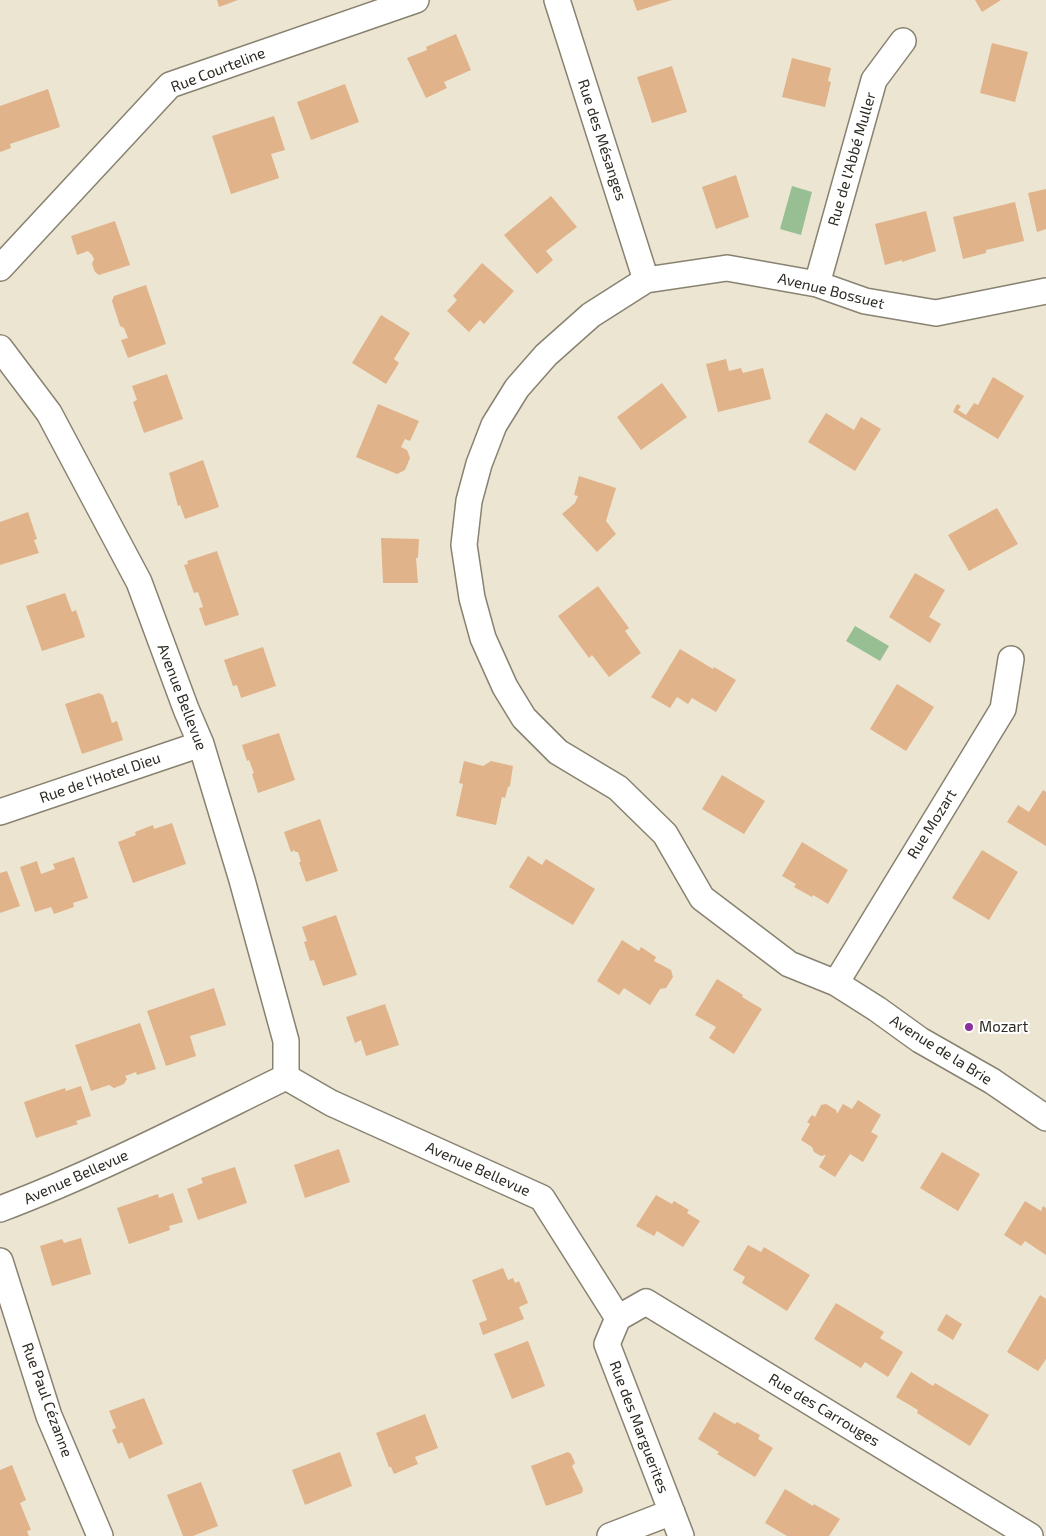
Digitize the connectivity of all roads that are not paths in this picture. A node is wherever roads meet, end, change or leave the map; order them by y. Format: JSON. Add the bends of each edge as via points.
{"nodes":[{"id":1,"x":416,"y":0,"type":"edge"},
{"id":2,"x":557,"y":0,"type":"edge"},
{"id":3,"x":903,"y":41,"type":"dead end"},
{"id":4,"x":0,"y":268,"type":"edge"},
{"id":5,"x":646,"y":280,"type":"junction"},
{"id":6,"x":817,"y":284,"type":"junction"},
{"id":7,"x":1046,"y":291,"type":"edge"},
{"id":8,"x":0,"y":348,"type":"edge"},
{"id":9,"x":1011,"y":658,"type":"dead end"},
{"id":10,"x":201,"y":744,"type":"junction"},
{"id":11,"x":0,"y":812,"type":"edge"},
{"id":12,"x":836,"y":983,"type":"junction"},
{"id":13,"x":286,"y":1077,"type":"junction"},
{"id":14,"x":1046,"y":1118,"type":"edge"},
{"id":15,"x":0,"y":1209,"type":"edge"},
{"id":16,"x":0,"y":1262,"type":"edge"},
{"id":17,"x":618,"y":1318,"type":"junction"},
{"id":18,"x":672,"y":1512,"type":"junction"},
{"id":19,"x":100,"y":1536,"type":"edge"},
{"id":20,"x":610,"y":1536,"type":"edge"},
{"id":21,"x":681,"y":1536,"type":"edge"},
{"id":22,"x":1030,"y":1536,"type":"edge"}],
"edges":[{"from":1,"to":4,"type":"street","name":"Rue Courteline","via":[[170,85]]},
{"from":2,"to":5,"type":"street","name":"Rue des Mésanges"},
{"from":3,"to":6,"type":"street","name":"Rue de l'Abbé Muller","via":[[874,80]]},
{"from":5,"to":6,"type":"street","name":"Avenue Bossuet","via":[[727,268]]},
{"from":5,"to":12,"type":"street","name":"Avenue Bossuet","via":[[591,315],[546,355],[517,388],[494,425],[468,501],[464,545],[474,606],[483,638],[505,687],[524,718],[558,752],[618,788],[665,834],[702,898],[789,964]]},
{"from":6,"to":7,"type":"street","name":"Avenue Bossuet","via":[[865,301],[936,313]]},
{"from":8,"to":10,"type":"street","name":"Avenue Bellevue","via":[[49,413],[139,582]]},
{"from":9,"to":12,"type":"street","name":"Rue Mozart","via":[[1003,709]]},
{"from":10,"to":11,"type":"street","name":"Rue de l'Hotel Dieu"},
{"from":10,"to":13,"type":"street","name":"Avenue Bellevue","via":[[286,1041]]},
{"from":12,"to":14,"type":"street","name":"Avenue de la Brie","via":[[920,1040],[992,1081]]},
{"from":13,"to":15,"type":"street","name":"Avenue Bellevue","via":[[143,1147]]},
{"from":13,"to":17,"type":"street","name":"Avenue Bellevue","via":[[331,1103],[542,1198]]},
{"from":16,"to":19,"type":"street","name":"Rue Paul Cézanne","via":[[50,1416]]},
{"from":17,"to":18,"type":"street","name":"Rue des Marguerites","via":[[607,1344]]},
{"from":17,"to":22,"type":"street","name":"Rue des Carrouges","via":[[646,1302]]},
{"from":18,"to":20,"type":"street"},
{"from":18,"to":21,"type":"street","name":"Rue des Marguerites"}]}
